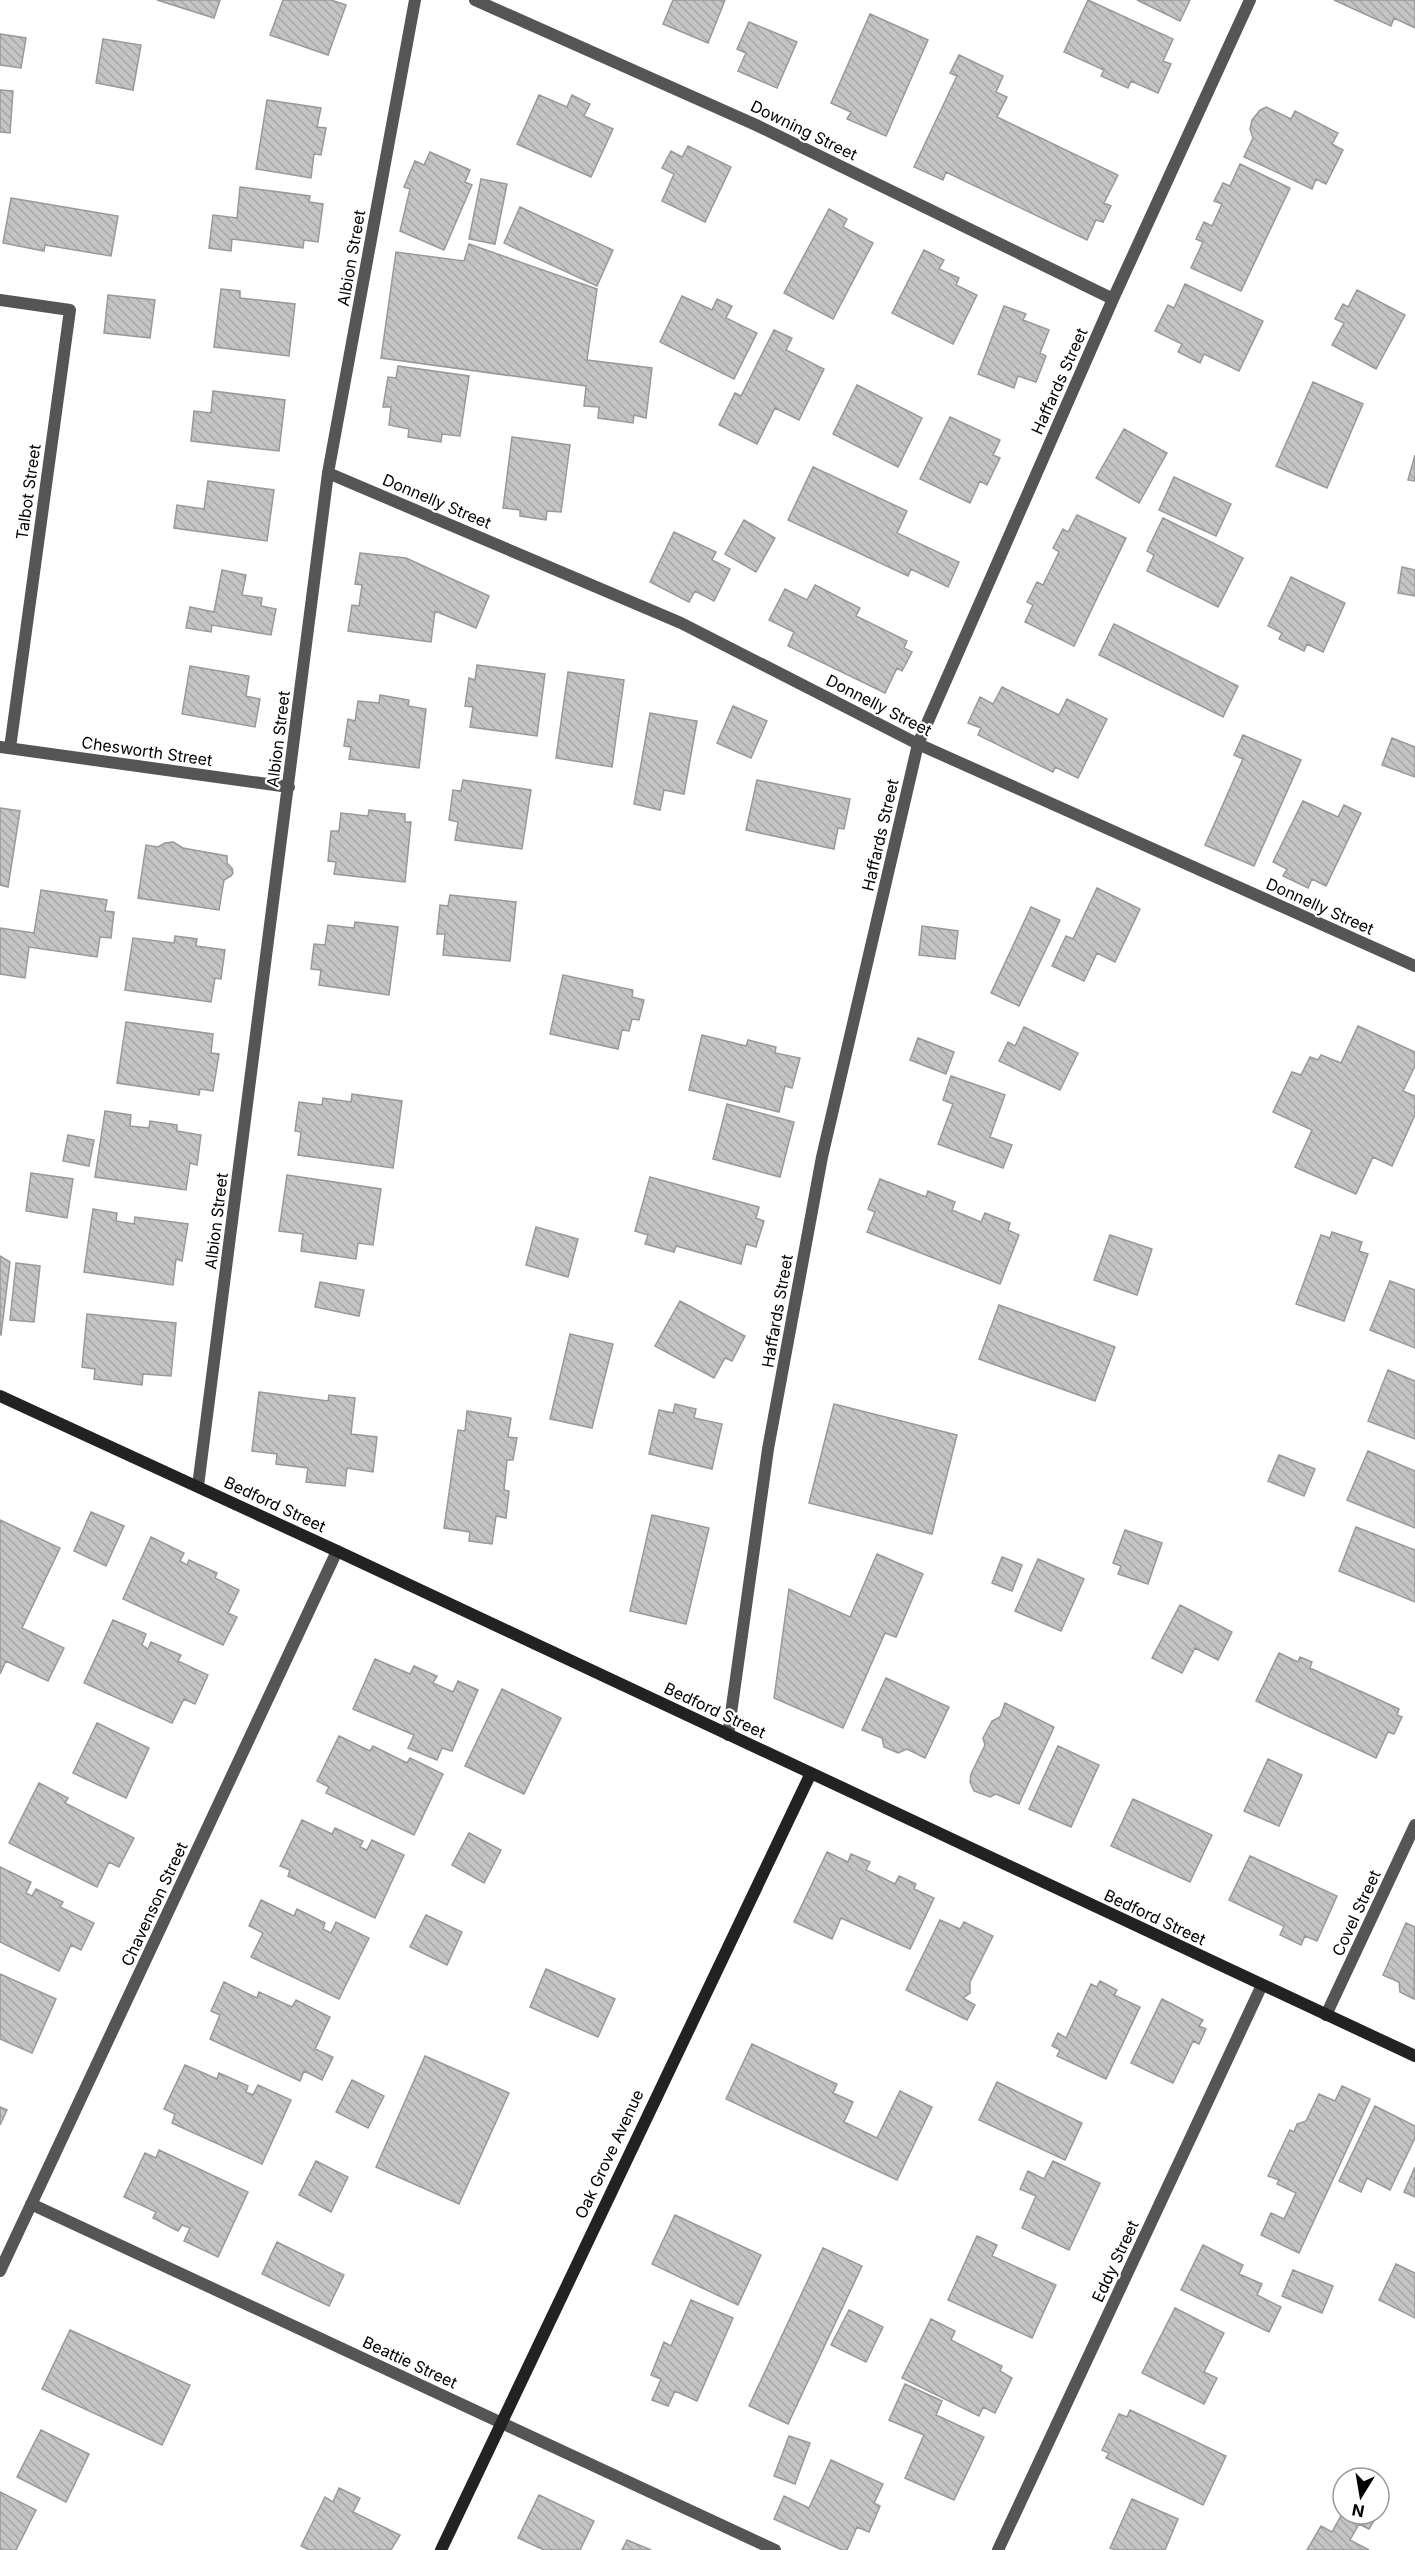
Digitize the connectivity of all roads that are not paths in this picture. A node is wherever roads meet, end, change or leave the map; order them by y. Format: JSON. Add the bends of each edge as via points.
{"nodes":[{"id":1,"x":415,"y":0,"type":"edge"},
{"id":2,"x":475,"y":0,"type":"edge"},
{"id":3,"x":1250,"y":0,"type":"edge"},
{"id":4,"x":1113,"y":299,"type":"junction"},
{"id":5,"x":0,"y":300,"type":"edge"},
{"id":6,"x":328,"y":473,"type":"junction"},
{"id":7,"x":918,"y":744,"type":"junction"},
{"id":8,"x":5,"y":748,"type":"edge"},
{"id":9,"x":289,"y":788,"type":"junction"},
{"id":10,"x":1415,"y":966,"type":"edge"},
{"id":11,"x":0,"y":1396,"type":"edge"},
{"id":12,"x":198,"y":1486,"type":"junction"},
{"id":13,"x":337,"y":1551,"type":"junction"},
{"id":14,"x":728,"y":1735,"type":"junction"},
{"id":15,"x":811,"y":1773,"type":"junction"},
{"id":16,"x":1415,"y":1825,"type":"edge"},
{"id":17,"x":1262,"y":1985,"type":"junction"},
{"id":18,"x":1326,"y":2015,"type":"junction"},
{"id":19,"x":1415,"y":2056,"type":"edge"},
{"id":20,"x":32,"y":2204,"type":"junction"},
{"id":21,"x":0,"y":2271,"type":"edge"},
{"id":22,"x":501,"y":2422,"type":"junction"},
{"id":23,"x":441,"y":2550,"type":"edge"},
{"id":24,"x":775,"y":2550,"type":"edge"},
{"id":25,"x":998,"y":2550,"type":"edge"}],
"edges":[{"from":1,"to":6,"type":"street","name":"Albion Street"},
{"from":2,"to":4,"type":"street","name":"Downing Street","via":[[756,125]]},
{"from":3,"to":4,"type":"street","name":"Haffards Street"},
{"from":4,"to":7,"type":"street","name":"Haffards Street"},
{"from":5,"to":8,"type":"street","name":"Talbot Street","via":[[70,310]]},
{"from":6,"to":7,"type":"street","name":"Donnelly Street","via":[[681,623]]},
{"from":6,"to":9,"type":"street","name":"Albion Street"},
{"from":7,"to":10,"type":"street","name":"Donnelly Street"},
{"from":7,"to":14,"type":"street","name":"Haffards Street","via":[[822,1157],[768,1449]]},
{"from":8,"to":9,"type":"street","name":"Chesworth Street"},
{"from":9,"to":12,"type":"street","name":"Albion Street"},
{"from":11,"to":12,"type":"main road","name":"Bedford Street"},
{"from":12,"to":13,"type":"main road","name":"Bedford Street"},
{"from":13,"to":14,"type":"main road","name":"Bedford Street"},
{"from":13,"to":20,"type":"street","name":"Chavenson Street"},
{"from":14,"to":15,"type":"main road","name":"Bedford Street"},
{"from":15,"to":17,"type":"main road","name":"Bedford Street"},
{"from":15,"to":22,"type":"main road","name":"Oak Grove Avenue"},
{"from":16,"to":18,"type":"street","name":"Covel Street"},
{"from":17,"to":18,"type":"main road","name":"Bedford Street"},
{"from":17,"to":25,"type":"street","name":"Eddy Street"},
{"from":18,"to":19,"type":"main road","name":"Bedford Street"},
{"from":20,"to":21,"type":"street","name":"Chavenson Street"},
{"from":20,"to":22,"type":"street","name":"Beattie Street"},
{"from":22,"to":23,"type":"main road","name":"Oak Grove Avenue"},
{"from":22,"to":24,"type":"street","name":"Beattie Street"}]}
